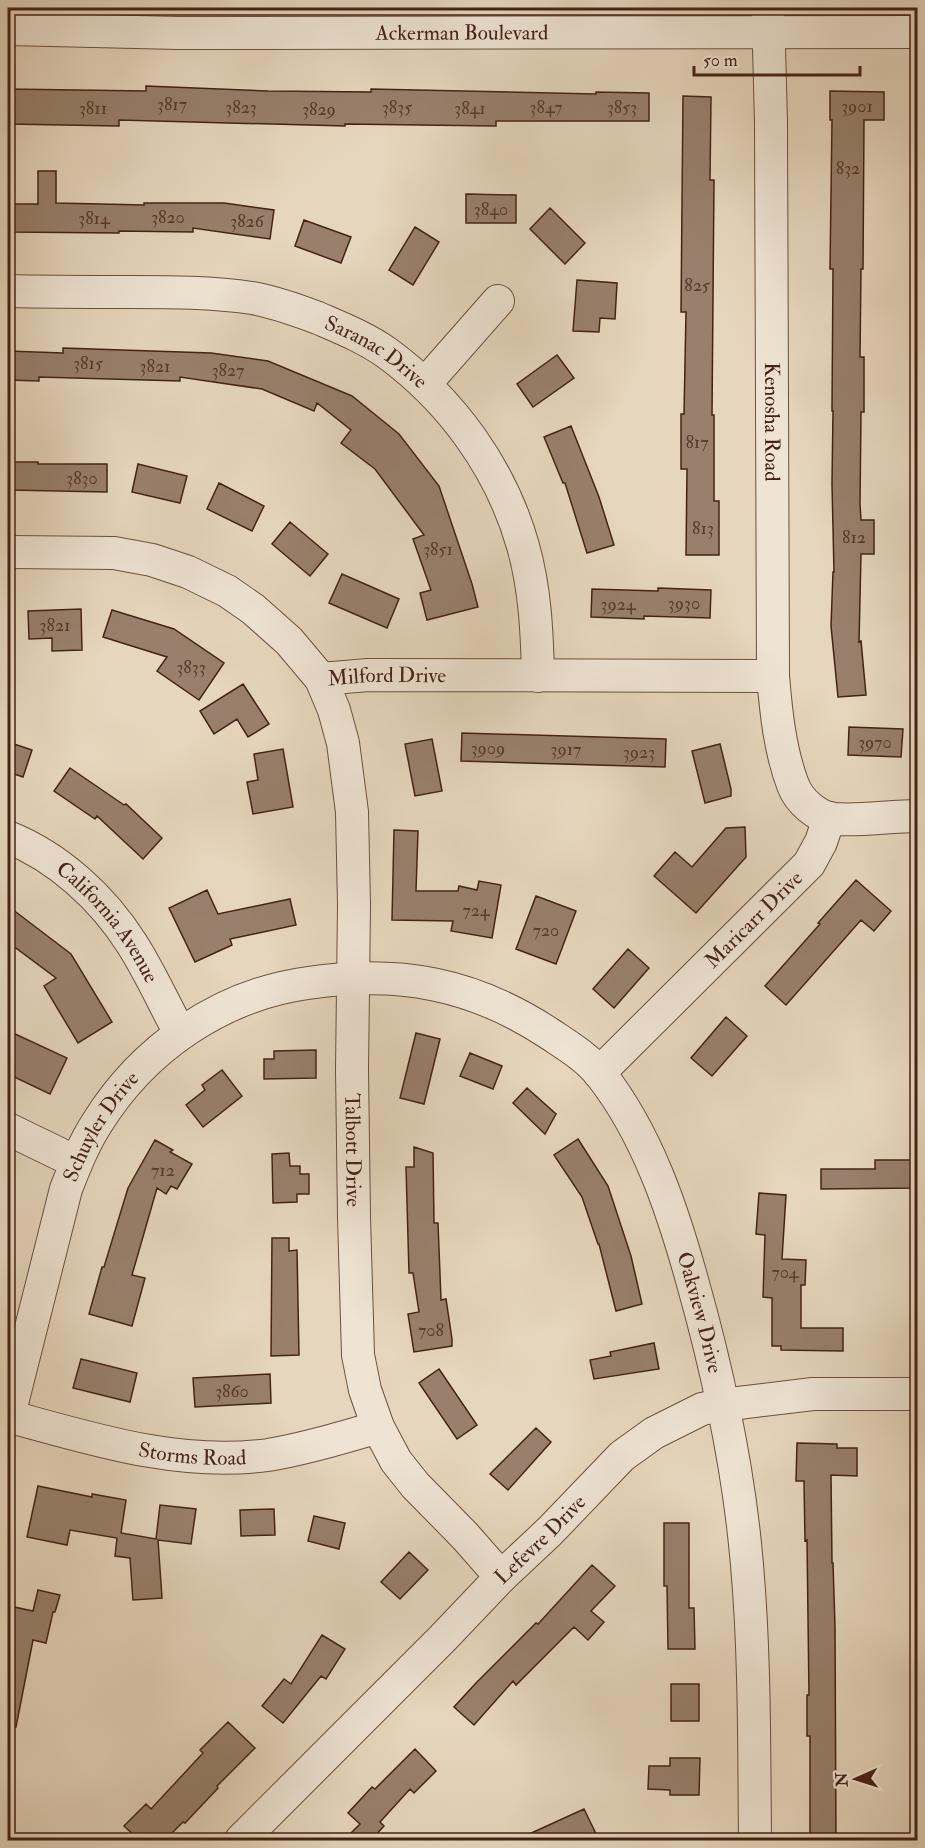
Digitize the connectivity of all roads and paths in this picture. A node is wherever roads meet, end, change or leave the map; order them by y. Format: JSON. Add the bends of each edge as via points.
{"nodes":[{"id":1,"x":769,"y":20,"type":"edge"},
{"id":2,"x":8,"y":29,"type":"edge"},
{"id":3,"x":918,"y":32,"type":"edge"},
{"id":4,"x":8,"y":291,"type":"edge"},
{"id":5,"x":498,"y":301,"type":"dead end"},
{"id":6,"x":425,"y":384,"type":"junction"},
{"id":7,"x":8,"y":552,"type":"edge"},
{"id":8,"x":538,"y":676,"type":"junction"},
{"id":9,"x":773,"y":676,"type":"junction"},
{"id":10,"x":321,"y":679,"type":"junction"},
{"id":11,"x":918,"y":816,"type":"edge"},
{"id":12,"x":829,"y":818,"type":"junction"},
{"id":13,"x":8,"y":837,"type":"edge"},
{"id":14,"x":353,"y":978,"type":"junction"},
{"id":15,"x":180,"y":1034,"type":"junction"},
{"id":16,"x":599,"y":1073,"type":"junction"},
{"id":17,"x":8,"y":1129,"type":"edge"},
{"id":18,"x":76,"y":1162,"type":"junction"},
{"id":19,"x":918,"y":1394,"type":"edge"},
{"id":20,"x":722,"y":1405,"type":"junction"},
{"id":21,"x":8,"y":1418,"type":"edge"},
{"id":22,"x":378,"y":1427,"type":"junction"},
{"id":23,"x":501,"y":1577,"type":"junction"},
{"id":24,"x":241,"y":1840,"type":"edge"},
{"id":25,"x":755,"y":1840,"type":"edge"}],
"edges":[{"from":1,"to":2,"type":"street","name":"Ackerman Boulevard","via":[[189,33]]},
{"from":1,"to":3,"type":"street","name":"Ackerman Boulevard"},
{"from":1,"to":9,"type":"street","name":"Kenosha Road"},
{"from":4,"to":6,"type":"street","name":"Saranac Drive","via":[[207,292],[255,299],[348,330],[386,352]]},
{"from":5,"to":6,"type":"street"},
{"from":6,"to":8,"type":"street","name":"Saranac Drive","via":[[487,460],[508,503],[533,588]]},
{"from":7,"to":10,"type":"street","name":"Milford Drive","via":[[114,553],[188,572],[253,609],[289,641]]},
{"from":8,"to":9,"type":"street","name":"Milford Drive"},
{"from":8,"to":10,"type":"street","name":"Milford Drive","via":[[368,675]]},
{"from":9,"to":12,"type":"street","name":"Kenosha Road","via":[[782,744],[793,787],[802,801]]},
{"from":10,"to":14,"type":"street","name":"Talbott Drive","via":[[343,743],[352,812]]},
{"from":11,"to":12,"type":"street"},
{"from":12,"to":16,"type":"street","name":"Maricarr Drive","via":[[809,864]]},
{"from":13,"to":15,"type":"street","name":"California Avenue","via":[[51,860],[85,887],[112,916],[133,945]]},
{"from":14,"to":15,"type":"street","name":"Schuyler Drive","via":[[295,985],[250,997],[215,1012]]},
{"from":14,"to":16,"type":"street","name":"Oakview Drive","via":[[411,980],[486,999],[575,1050]]},
{"from":14,"to":22,"type":"street","name":"Talbott Drive","via":[[358,1355]]},
{"from":15,"to":18,"type":"street","name":"Schuyler Drive","via":[[142,1065],[114,1097]]},
{"from":16,"to":20,"type":"street","name":"Oakview Drive","via":[[642,1141],[662,1188],[706,1329]]},
{"from":17,"to":18,"type":"street"},
{"from":18,"to":21,"type":"street","name":"Schuyler Drive"},
{"from":19,"to":20,"type":"street","name":"Lefevre Drive","via":[[813,1394]]},
{"from":20,"to":23,"type":"street","name":"Lefevre Drive","via":[[689,1414],[622,1456]]},
{"from":20,"to":25,"type":"street","name":"Oakview Drive","via":[[747,1563]]},
{"from":21,"to":22,"type":"street","name":"Storms Road","via":[[127,1448],[216,1457],[267,1455]]},
{"from":22,"to":23,"type":"street","name":"Talbott Drive","via":[[396,1461],[415,1485]]},
{"from":23,"to":24,"type":"street","name":"Lefevre Drive"}]}
